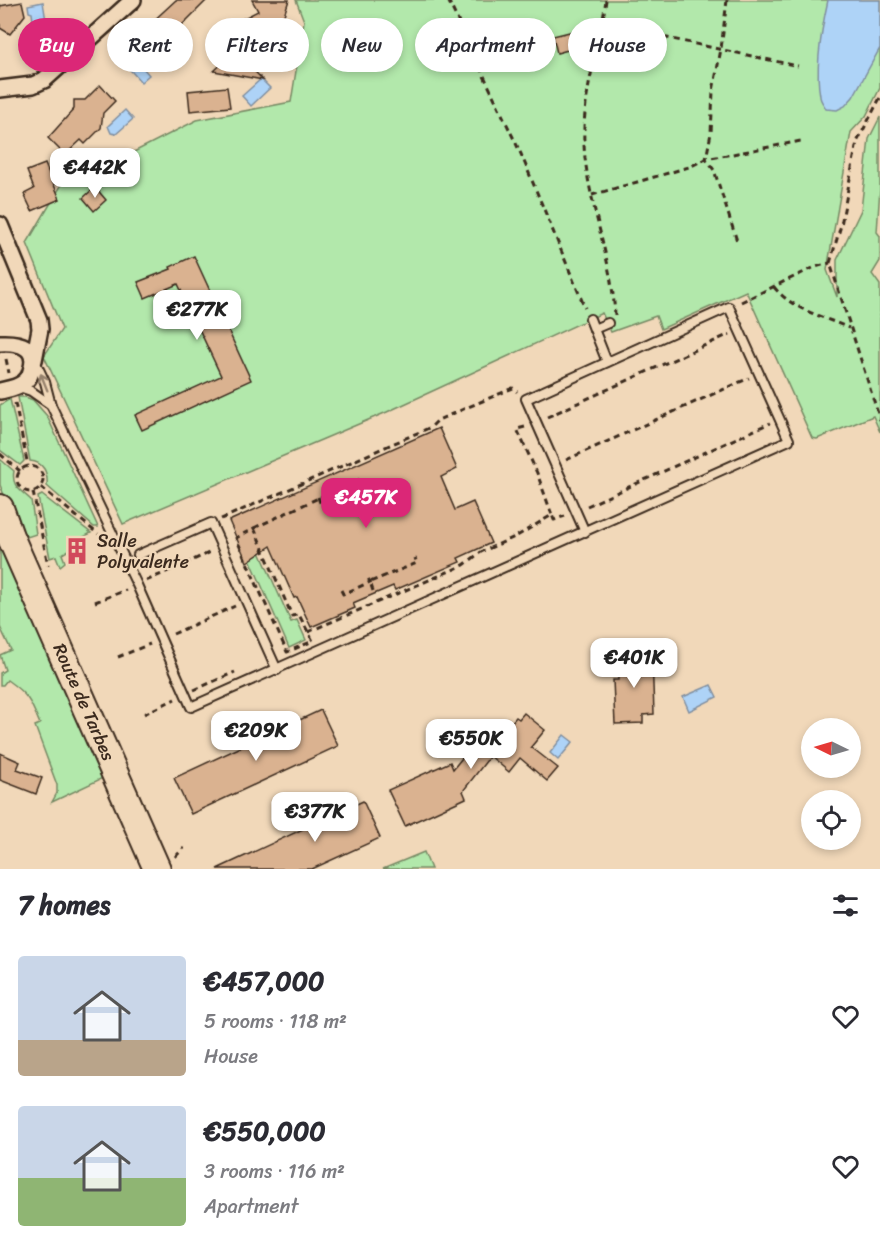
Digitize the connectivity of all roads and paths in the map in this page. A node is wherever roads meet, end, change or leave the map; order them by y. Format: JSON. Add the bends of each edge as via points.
{"nodes":[{"id":1,"x":133,"y":0,"type":"edge"},
{"id":2,"x":448,"y":0,"type":"edge"},
{"id":3,"x":606,"y":0,"type":"edge"},
{"id":4,"x":727,"y":0,"type":"edge"},
{"id":5,"x":603,"y":18,"type":"edge"},
{"id":6,"x":667,"y":38,"type":"edge"},
{"id":7,"x":721,"y":50,"type":"junction"},
{"id":8,"x":798,"y":66,"type":"dead end"},
{"id":9,"x":590,"y":72,"type":"edge"},
{"id":10,"x":0,"y":89,"type":"edge"},
{"id":11,"x":880,"y":98,"type":"edge"},
{"id":12,"x":801,"y":141,"type":"dead end"},
{"id":13,"x":706,"y":159,"type":"junction"},
{"id":14,"x":592,"y":195,"type":"junction"},
{"id":15,"x":0,"y":225,"type":"edge"},
{"id":16,"x":738,"y":244,"type":"dead end"},
{"id":17,"x":830,"y":263,"type":"junction"},
{"id":18,"x":774,"y":287,"type":"junction"},
{"id":19,"x":750,"y":298,"type":"dead end"},
{"id":20,"x":35,"y":308,"type":"junction"},
{"id":21,"x":590,"y":319,"type":"joint"},
{"id":22,"x":608,"y":323,"type":"joint"},
{"id":23,"x":849,"y":328,"type":"junction"},
{"id":24,"x":594,"y":329,"type":"junction"},
{"id":25,"x":740,"y":330,"type":"junction"},
{"id":26,"x":7,"y":343,"type":"edge"},
{"id":27,"x":34,"y":360,"type":"junction"},
{"id":28,"x":607,"y":362,"type":"junction"},
{"id":29,"x":760,"y":373,"type":"junction"},
{"id":30,"x":18,"y":386,"type":"junction"},
{"id":31,"x":0,"y":391,"type":"edge"},
{"id":32,"x":526,"y":399,"type":"junction"},
{"id":33,"x":51,"y":405,"type":"junction"},
{"id":34,"x":780,"y":419,"type":"junction"},
{"id":35,"x":880,"y":420,"type":"edge"},
{"id":36,"x":536,"y":422,"type":"junction"},
{"id":37,"x":0,"y":454,"type":"edge"},
{"id":38,"x":555,"y":465,"type":"junction"},
{"id":39,"x":20,"y":471,"type":"junction"},
{"id":40,"x":537,"y":473,"type":"junction"},
{"id":41,"x":359,"y":479,"type":"dead end"},
{"id":42,"x":344,"y":486,"type":"junction"},
{"id":43,"x":41,"y":487,"type":"junction"},
{"id":44,"x":33,"y":492,"type":"junction"},
{"id":45,"x":347,"y":494,"type":"dead end"},
{"id":46,"x":318,"y":497,"type":"junction"},
{"id":47,"x":321,"y":505,"type":"dead end"},
{"id":48,"x":0,"y":508,"type":"edge"},
{"id":49,"x":575,"y":511,"type":"junction"},
{"id":50,"x":552,"y":514,"type":"junction"},
{"id":51,"x":211,"y":523,"type":"junction"},
{"id":52,"x":5,"y":527,"type":"edge"},
{"id":53,"x":254,"y":528,"type":"junction"},
{"id":54,"x":585,"y":532,"type":"junction"},
{"id":55,"x":112,"y":533,"type":"junction"},
{"id":56,"x":236,"y":538,"type":"junction"},
{"id":57,"x":222,"y":547,"type":"junction"},
{"id":58,"x":138,"y":555,"type":"dead end"},
{"id":59,"x":415,"y":558,"type":"dead end"},
{"id":60,"x":46,"y":559,"type":"dead end"},
{"id":61,"x":369,"y":580,"type":"junction"},
{"id":62,"x":137,"y":585,"type":"junction"},
{"id":63,"x":341,"y":590,"type":"dead end"},
{"id":64,"x":373,"y":591,"type":"dead end"},
{"id":65,"x":246,"y":601,"type":"junction"},
{"id":66,"x":94,"y":603,"type":"dead end"},
{"id":67,"x":308,"y":632,"type":"junction"},
{"id":68,"x":161,"y":639,"type":"junction"},
{"id":69,"x":118,"y":657,"type":"dead end"},
{"id":70,"x":277,"y":670,"type":"junction"},
{"id":71,"x":184,"y":848,"type":"dead end"},
{"id":72,"x":166,"y":863,"type":"edge"}],
"edges":[{"from":1,"to":10,"type":"street","via":[[44,80]]},
{"from":2,"to":21,"type":"path","via":[[521,154]]},
{"from":3,"to":5,"type":"path"},
{"from":4,"to":7,"type":"path"},
{"from":6,"to":7,"type":"path"},
{"from":7,"to":8,"type":"path"},
{"from":7,"to":13,"type":"path"},
{"from":9,"to":14,"type":"path","via":[[584,108],[585,158]]},
{"from":11,"to":17,"type":"path","via":[[857,142]]},
{"from":12,"to":13,"type":"path"},
{"from":13,"to":14,"type":"path"},
{"from":13,"to":16,"type":"path","via":[[714,170]]},
{"from":14,"to":22,"type":"path","via":[[615,314]]},
{"from":15,"to":20,"type":"street"},
{"from":17,"to":18,"type":"path"},
{"from":17,"to":23,"type":"path"},
{"from":18,"to":19,"type":"path"},
{"from":18,"to":23,"type":"path","via":[[794,305]]},
{"from":20,"to":26,"type":"street","via":[[31,331],[24,338]]},
{"from":20,"to":27,"type":"street","via":[[40,329]]},
{"from":21,"to":24,"type":"lane"},
{"from":22,"to":24,"type":"lane"},
{"from":23,"to":35,"type":"path"},
{"from":24,"to":28,"type":"lane"},
{"from":25,"to":28,"type":"lane","via":[[729,307]]},
{"from":25,"to":29,"type":"lane"},
{"from":25,"to":36,"type":"path"},
{"from":26,"to":27,"type":"street","via":[[27,348]]},
{"from":27,"to":30,"type":"street","via":[[30,376]]},
{"from":33,"to":27,"type":"lane","one_way":true},
{"from":28,"to":32,"type":"lane"},
{"from":29,"to":34,"type":"lane"},
{"from":29,"to":38,"type":"path"},
{"from":30,"to":31,"type":"street"},
{"from":30,"to":33,"type":"lane"},
{"from":32,"to":36,"type":"lane"},
{"from":32,"to":51,"type":"path","via":[[513,388]]},
{"from":33,"to":55,"type":"lane"},
{"from":34,"to":49,"type":"path"},
{"from":34,"to":54,"type":"lane","via":[[789,440]]},
{"from":36,"to":38,"type":"lane"},
{"from":36,"to":40,"type":"path","via":[[517,429]]},
{"from":37,"to":39,"type":"path"},
{"from":38,"to":40,"type":"path"},
{"from":38,"to":49,"type":"lane"},
{"from":39,"to":43,"type":"path","via":[[28,466],[38,468],[44,477]]},
{"from":39,"to":44,"type":"path","via":[[19,486]]},
{"from":40,"to":50,"type":"path"},
{"from":41,"to":42,"type":"path"},
{"from":42,"to":45,"type":"path"},
{"from":42,"to":46,"type":"path"},
{"from":43,"to":44,"type":"path"},
{"from":43,"to":55,"type":"path","via":[[97,534]]},
{"from":44,"to":60,"type":"path"},
{"from":46,"to":47,"type":"path"},
{"from":46,"to":53,"type":"path"},
{"from":48,"to":52,"type":"main road","name":"Route de Tarbes"},
{"from":49,"to":50,"type":"path","via":[[554,520]]},
{"from":49,"to":54,"type":"lane"},
{"from":50,"to":67,"type":"path","via":[[464,565]]},
{"from":51,"to":57,"type":"lane"},
{"from":51,"to":58,"type":"lane"},
{"from":52,"to":72,"type":"main road","name":"Route de Tarbes"},
{"from":53,"to":56,"type":"path"},
{"from":53,"to":67,"type":"path","via":[[292,616],[299,615]]},
{"from":54,"to":70,"type":"lane"},
{"from":55,"to":62,"type":"lane"},
{"from":56,"to":57,"type":"path"},
{"from":56,"to":67,"type":"path","via":[[287,652],[313,641]]},
{"from":57,"to":62,"type":"path"},
{"from":57,"to":65,"type":"lane"},
{"from":59,"to":61,"type":"path","via":[[417,563]]},
{"from":61,"to":63,"type":"path","via":[[343,594]]},
{"from":61,"to":64,"type":"path"},
{"from":62,"to":66,"type":"path"},
{"from":62,"to":68,"type":"lane"},
{"from":65,"to":68,"type":"path"},
{"from":65,"to":70,"type":"lane"},
{"from":68,"to":69,"type":"path"},
{"from":68,"to":70,"type":"lane","via":[[191,707]]},
{"from":71,"to":72,"type":"path"}]}
